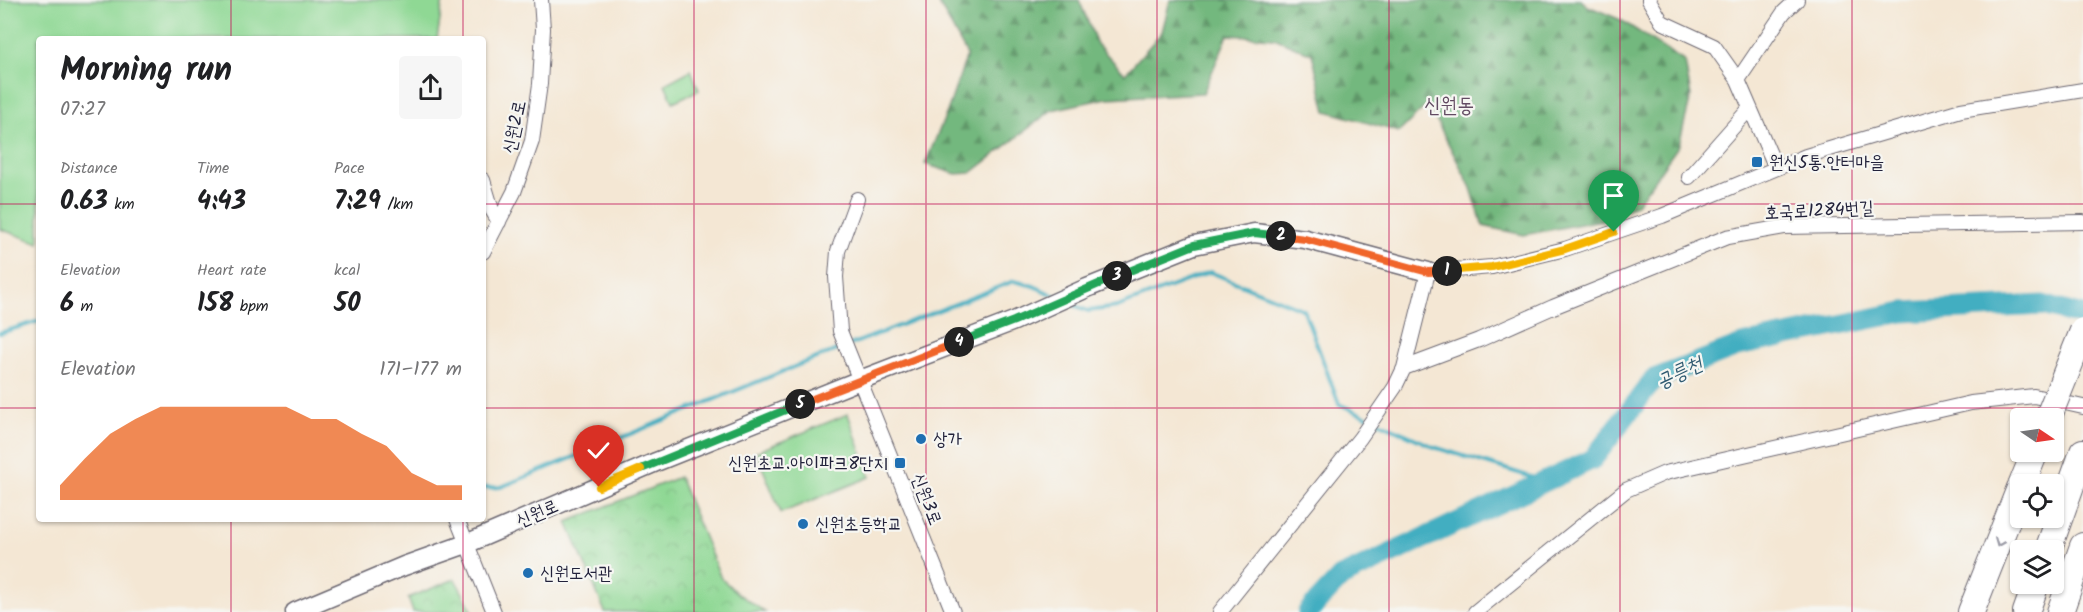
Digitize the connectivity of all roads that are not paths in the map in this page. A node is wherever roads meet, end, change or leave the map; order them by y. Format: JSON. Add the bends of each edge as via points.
{"nodes":[{"id":1,"x":541,"y":0,"type":"edge"},
{"id":2,"x":1649,"y":0,"type":"edge"},
{"id":3,"x":1797,"y":0,"type":"edge"},
{"id":4,"x":1738,"y":80,"type":"junction"},
{"id":5,"x":2083,"y":90,"type":"edge"},
{"id":6,"x":1750,"y":108,"type":"junction"},
{"id":7,"x":1776,"y":168,"type":"junction"},
{"id":8,"x":1689,"y":177,"type":"dead end"},
{"id":9,"x":486,"y":190,"type":"edge"},
{"id":10,"x":857,"y":199,"type":"dead end"},
{"id":11,"x":499,"y":222,"type":"junction"},
{"id":12,"x":2083,"y":222,"type":"edge"},
{"id":13,"x":486,"y":246,"type":"edge"},
{"id":14,"x":1428,"y":272,"type":"junction"},
{"id":15,"x":2083,"y":331,"type":"edge"},
{"id":16,"x":1404,"y":368,"type":"junction"},
{"id":17,"x":857,"y":373,"type":"junction"},
{"id":18,"x":2083,"y":407,"type":"edge"},
{"id":19,"x":2052,"y":408,"type":"edge"},
{"id":20,"x":2080,"y":462,"type":"edge"},
{"id":21,"x":2027,"y":472,"type":"edge"},
{"id":22,"x":459,"y":522,"type":"edge"},
{"id":23,"x":2052,"y":540,"type":"edge"},
{"id":24,"x":466,"y":544,"type":"junction"},
{"id":25,"x":2083,"y":546,"type":"edge"},
{"id":26,"x":2032,"y":594,"type":"edge"},
{"id":27,"x":295,"y":612,"type":"edge"},
{"id":28,"x":494,"y":612,"type":"edge"},
{"id":29,"x":953,"y":612,"type":"edge"},
{"id":30,"x":1220,"y":612,"type":"edge"},
{"id":31,"x":1475,"y":612,"type":"edge"},
{"id":32,"x":1971,"y":612,"type":"edge"},
{"id":33,"x":2026,"y":612,"type":"edge"},
{"id":34,"x":2060,"y":612,"type":"edge"}],
"edges":[{"from":1,"to":11,"type":"street","name":"신원2로","via":[[540,84],[532,141]]},
{"from":2,"to":4,"type":"street","via":[[1662,22],[1714,46]]},
{"from":3,"to":4,"type":"street","via":[[1784,12]]},
{"from":4,"to":6,"type":"street"},
{"from":5,"to":7,"type":"street","name":"호국로1284번길","via":[[1960,110]]},
{"from":6,"to":7,"type":"street"},
{"from":6,"to":8,"type":"street"},
{"from":7,"to":14,"type":"street","name":"호국로1284번길","via":[[1662,216],[1565,249],[1492,267]]},
{"from":9,"to":11,"type":"street"},
{"from":10,"to":17,"type":"street","name":"신원3로","via":[[838,251],[836,277],[840,331]]},
{"from":11,"to":13,"type":"street","name":"신원2로"},
{"from":12,"to":16,"type":"street","name":"호국로1284번길","via":[[1784,226],[1727,237]]},
{"from":14,"to":16,"type":"street"},
{"from":14,"to":17,"type":"street","name":"신원로","via":[[1305,239],[1254,233],[1194,245],[1014,321]]},
{"from":15,"to":19,"type":"highway","bridge":true},
{"from":16,"to":30,"type":"street","via":[[1360,438]]},
{"from":17,"to":24,"type":"street","name":"신원로"},
{"from":17,"to":29,"type":"street","name":"신원3로"},
{"from":18,"to":31,"type":"street","via":[[2034,396],[1971,403],[1665,473],[1626,490]]},
{"from":20,"to":23,"type":"highway"},
{"from":21,"to":32,"type":"highway","one_way":true},
{"from":22,"to":24,"type":"street"},
{"from":24,"to":27,"type":"street","name":"신원로"},
{"from":24,"to":28,"type":"street"},
{"from":25,"to":34,"type":"highway"},
{"from":26,"to":33,"type":"highway"}]}
